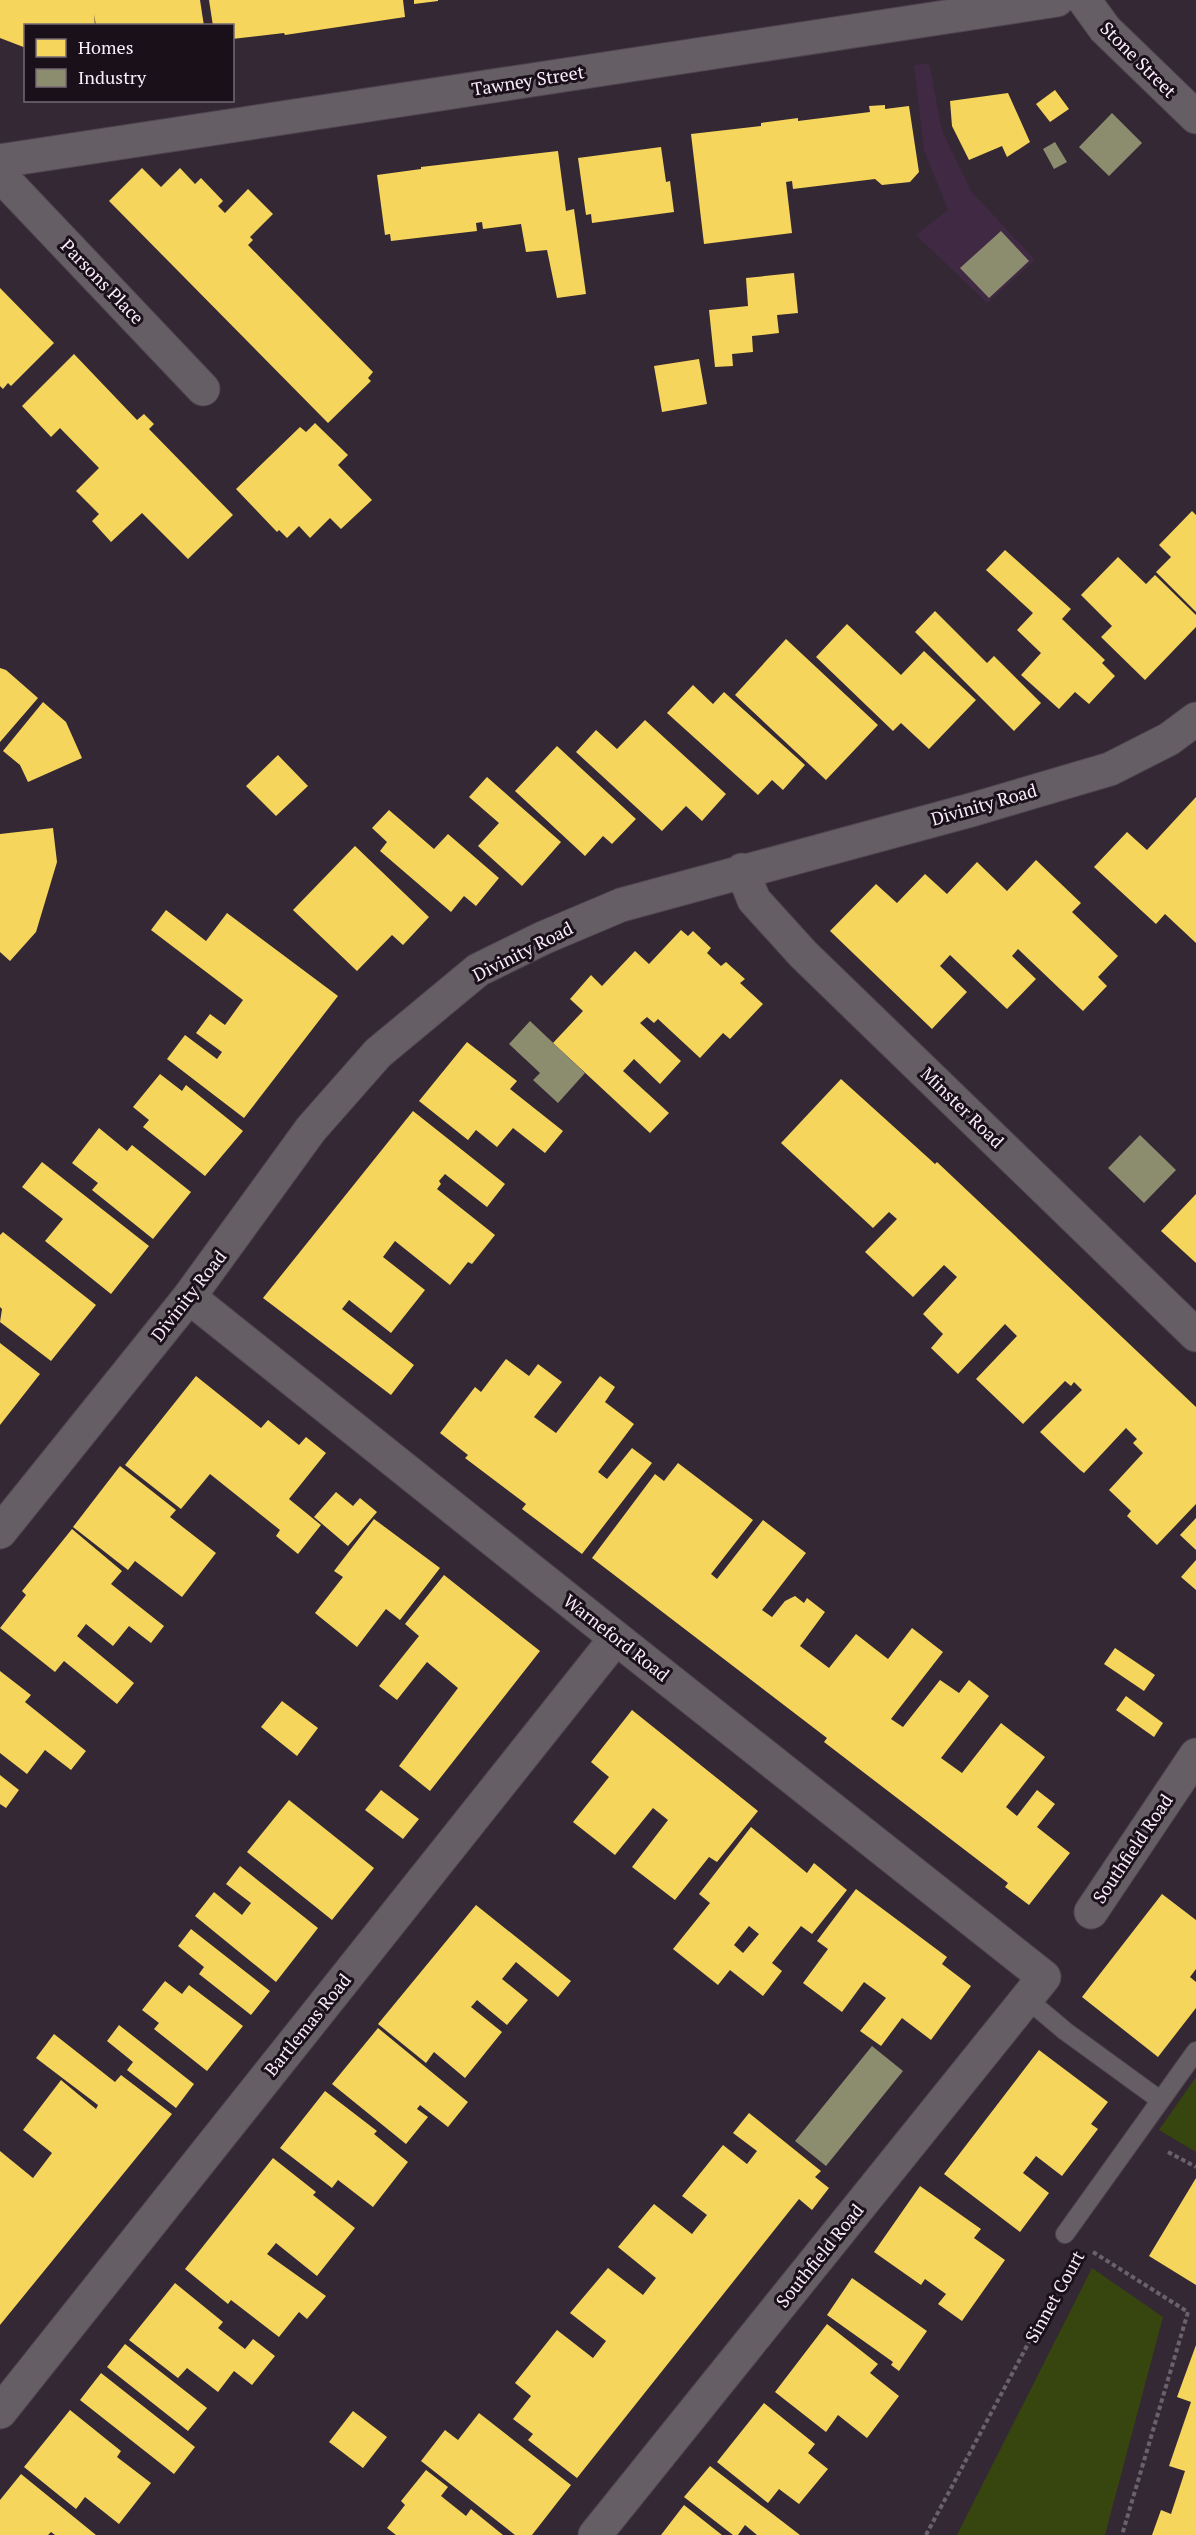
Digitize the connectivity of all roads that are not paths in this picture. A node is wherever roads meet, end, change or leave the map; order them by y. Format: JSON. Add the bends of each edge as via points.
{"nodes":[{"id":1,"x":1057,"y":0,"type":"edge"},
{"id":2,"x":1084,"y":0,"type":"edge"},
{"id":3,"x":1196,"y":117,"type":"edge"},
{"id":4,"x":0,"y":161,"type":"edge"},
{"id":5,"x":0,"y":175,"type":"edge"},
{"id":6,"x":203,"y":389,"type":"dead end"},
{"id":7,"x":1196,"y":719,"type":"edge"},
{"id":8,"x":742,"y":870,"type":"junction"},
{"id":9,"x":189,"y":1297,"type":"junction"},
{"id":10,"x":1196,"y":1335,"type":"edge"},
{"id":11,"x":0,"y":1532,"type":"edge"},
{"id":12,"x":616,"y":1638,"type":"junction"},
{"id":13,"x":1196,"y":1755,"type":"edge"},
{"id":14,"x":1091,"y":1912,"type":"dead end"},
{"id":15,"x":1036,"y":1988,"type":"junction"},
{"id":16,"x":1196,"y":2051,"type":"edge"},
{"id":17,"x":1160,"y":2100,"type":"junction"},
{"id":18,"x":1065,"y":2234,"type":"dead end"},
{"id":19,"x":0,"y":2412,"type":"edge"},
{"id":20,"x":595,"y":2535,"type":"edge"}],
"edges":[{"from":1,"to":4,"type":"street","name":"Tawney Street"},
{"from":2,"to":3,"type":"street","name":"Stone Street","via":[[1105,30]]},
{"from":5,"to":6,"type":"street","name":"Parsons Place"},
{"from":7,"to":8,"type":"street","name":"Divinity Road","via":[[1169,739],[1110,769]]},
{"from":8,"to":9,"type":"street","name":"Divinity Road","via":[[621,905],[478,970],[378,1053],[311,1129]]},
{"from":8,"to":10,"type":"street","name":"Minster Road","via":[[754,900],[803,954]]},
{"from":9,"to":11,"type":"street","name":"Divinity Road"},
{"from":9,"to":12,"type":"street","name":"Warneford Road"},
{"from":12,"to":15,"type":"street","name":"Warneford Road"},
{"from":12,"to":19,"type":"street","name":"Bartlemas Road"},
{"from":13,"to":14,"type":"street","name":"Southfield Road"},
{"from":15,"to":17,"type":"lane","via":[[1065,2031]]},
{"from":15,"to":20,"type":"street","name":"Southfield Road"},
{"from":16,"to":17,"type":"lane","name":"Sinnet Court"},
{"from":17,"to":18,"type":"lane","name":"Sinnet Court"}]}
